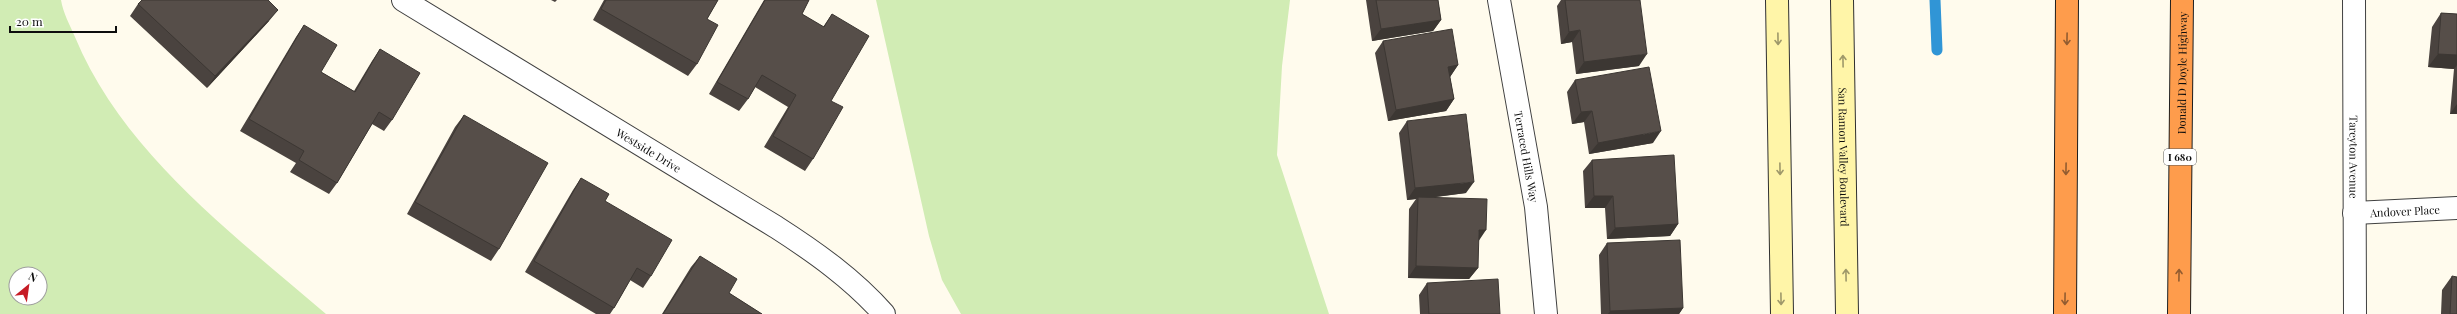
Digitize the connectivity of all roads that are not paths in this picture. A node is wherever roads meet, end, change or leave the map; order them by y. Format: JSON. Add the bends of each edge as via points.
{"nodes":[{"id":1,"x":403,"y":0,"type":"edge"},
{"id":2,"x":1499,"y":0,"type":"edge"},
{"id":3,"x":1777,"y":0,"type":"edge"},
{"id":4,"x":1842,"y":0,"type":"edge"},
{"id":5,"x":2068,"y":0,"type":"edge"},
{"id":6,"x":2182,"y":0,"type":"edge"},
{"id":7,"x":2354,"y":0,"type":"edge"},
{"id":8,"x":2457,"y":208,"type":"edge"},
{"id":9,"x":2354,"y":213,"type":"junction"},
{"id":10,"x":884,"y":314,"type":"edge"},
{"id":11,"x":1546,"y":314,"type":"edge"},
{"id":12,"x":1782,"y":314,"type":"edge"},
{"id":13,"x":1846,"y":314,"type":"edge"},
{"id":14,"x":2065,"y":314,"type":"edge"},
{"id":15,"x":2179,"y":314,"type":"edge"},
{"id":16,"x":2355,"y":314,"type":"edge"}],
"edges":[{"from":1,"to":10,"type":"street","name":"Westside Drive","via":[[776,227],[832,266]]},
{"from":2,"to":11,"type":"street","name":"Terraced Hills Way","via":[[1536,207]]},
{"from":3,"to":12,"type":"main road","one_way":true},
{"from":13,"to":4,"type":"main road","name":"San Ramon Valley Boulevard","one_way":true},
{"from":5,"to":14,"type":"highway","one_way":true},
{"from":15,"to":6,"type":"highway","name":"Donald D Doyle Highway","number":"I 680","one_way":true},
{"from":7,"to":9,"type":"street","name":"Tareyton Avenue"},
{"from":8,"to":9,"type":"street","name":"Andover Place"},
{"from":9,"to":16,"type":"street","name":"Tareyton Avenue"}]}
